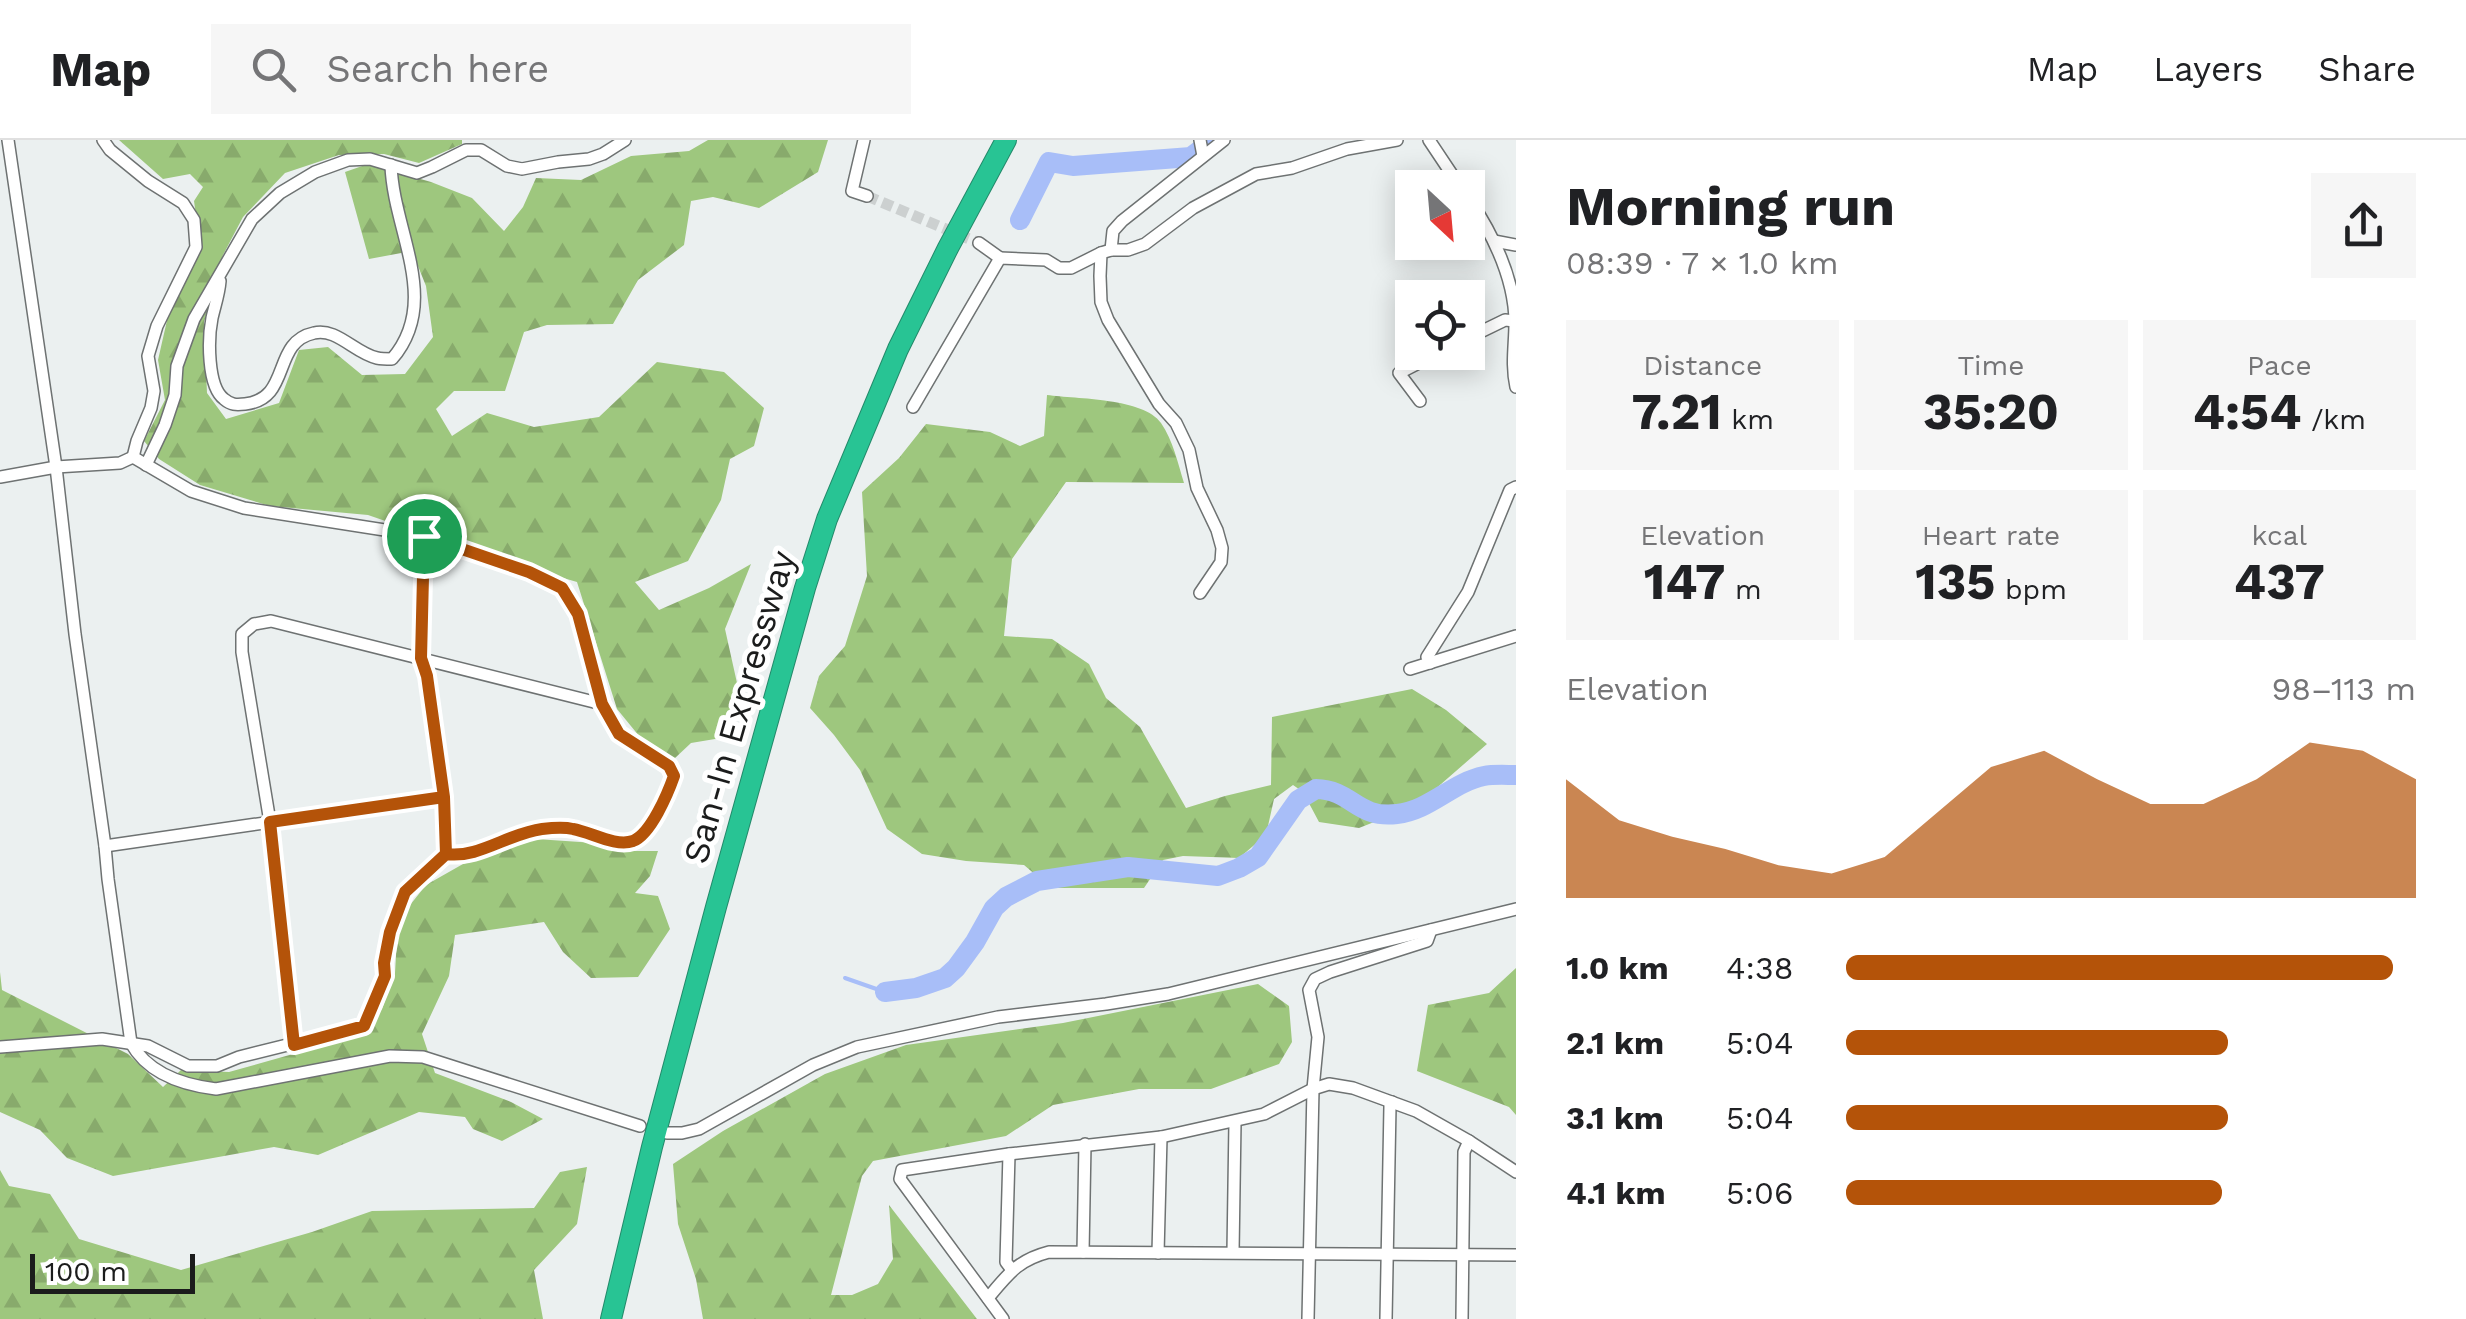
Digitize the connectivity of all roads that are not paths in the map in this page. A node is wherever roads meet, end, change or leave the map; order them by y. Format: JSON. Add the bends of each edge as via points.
{"nodes":[{"id":1,"x":8,"y":140,"type":"edge"},
{"id":2,"x":103,"y":140,"type":"edge"},
{"id":3,"x":624,"y":140,"type":"edge"},
{"id":4,"x":864,"y":140,"type":"edge"},
{"id":5,"x":1006,"y":140,"type":"edge"},
{"id":6,"x":1200,"y":140,"type":"edge"},
{"id":7,"x":1224,"y":140,"type":"edge"},
{"id":8,"x":1397,"y":140,"type":"edge"},
{"id":9,"x":1430,"y":140,"type":"edge"},
{"id":10,"x":1203,"y":156,"type":"junction"},
{"id":11,"x":391,"y":165,"type":"junction"},
{"id":12,"x":1449,"y":170,"type":"edge"},
{"id":13,"x":867,"y":196,"type":"dead end"},
{"id":14,"x":1485,"y":226,"type":"edge"},
{"id":15,"x":1494,"y":241,"type":"junction"},
{"id":16,"x":978,"y":244,"type":"tunnel mouth"},
{"id":17,"x":1516,"y":245,"type":"edge"},
{"id":18,"x":1106,"y":251,"type":"junction"},
{"id":19,"x":1000,"y":258,"type":"junction"},
{"id":20,"x":220,"y":276,"type":"junction"},
{"id":21,"x":1515,"y":321,"type":"edge"},
{"id":22,"x":1485,"y":330,"type":"edge"},
{"id":23,"x":1406,"y":370,"type":"edge"},
{"id":24,"x":1516,"y":386,"type":"edge"},
{"id":25,"x":1420,"y":400,"type":"dead end"},
{"id":26,"x":912,"y":408,"type":"dead end"},
{"id":27,"x":133,"y":457,"type":"junction"},
{"id":28,"x":146,"y":465,"type":"junction"},
{"id":29,"x":56,"y":468,"type":"junction"},
{"id":30,"x":0,"y":477,"type":"edge"},
{"id":31,"x":1516,"y":487,"type":"edge"},
{"id":32,"x":424,"y":536,"type":"junction"},
{"id":33,"x":1200,"y":592,"type":"dead end"},
{"id":34,"x":1516,"y":636,"type":"edge"},
{"id":35,"x":421,"y":658,"type":"junction"},
{"id":36,"x":1430,"y":663,"type":"junction"},
{"id":37,"x":1410,"y":669,"type":"dead end"},
{"id":38,"x":602,"y":704,"type":"junction"},
{"id":39,"x":444,"y":797,"type":"junction"},
{"id":40,"x":270,"y":822,"type":"junction"},
{"id":41,"x":106,"y":846,"type":"junction"},
{"id":42,"x":446,"y":854,"type":"junction"},
{"id":43,"x":1516,"y":910,"type":"edge"},
{"id":44,"x":1432,"y":930,"type":"junction"},
{"id":45,"x":131,"y":1044,"type":"junction"},
{"id":46,"x":294,"y":1045,"type":"junction"},
{"id":47,"x":0,"y":1048,"type":"edge"},
{"id":48,"x":1313,"y":1088,"type":"junction"},
{"id":49,"x":1392,"y":1102,"type":"junction"},
{"id":50,"x":1236,"y":1122,"type":"junction"},
{"id":51,"x":640,"y":1126,"type":"dead end"},
{"id":52,"x":667,"y":1133,"type":"dead end"},
{"id":53,"x":1161,"y":1137,"type":"junction"},
{"id":54,"x":1469,"y":1141,"type":"junction"},
{"id":55,"x":1085,"y":1144,"type":"junction"},
{"id":56,"x":1009,"y":1154,"type":"junction"},
{"id":57,"x":1516,"y":1172,"type":"edge"},
{"id":58,"x":1083,"y":1252,"type":"junction"},
{"id":59,"x":1233,"y":1252,"type":"junction"},
{"id":60,"x":1158,"y":1253,"type":"junction"},
{"id":61,"x":1310,"y":1254,"type":"junction"},
{"id":62,"x":1387,"y":1254,"type":"junction"},
{"id":63,"x":1463,"y":1254,"type":"junction"},
{"id":64,"x":1516,"y":1255,"type":"edge"},
{"id":65,"x":1012,"y":1270,"type":"junction"},
{"id":66,"x":988,"y":1298,"type":"junction"},
{"id":67,"x":612,"y":1319,"type":"edge"},
{"id":68,"x":1003,"y":1319,"type":"edge"},
{"id":69,"x":1308,"y":1319,"type":"edge"},
{"id":70,"x":1386,"y":1319,"type":"edge"},
{"id":71,"x":1462,"y":1319,"type":"edge"}],
"edges":[{"from":1,"to":29,"type":"street"},
{"from":2,"to":27,"type":"street","via":[[194,220],[196,247],[148,356],[154,391]]},
{"from":3,"to":11,"type":"street","via":[[589,160],[522,169],[480,150],[416,172]]},
{"from":4,"to":13,"type":"street","via":[[852,191]]},
{"from":5,"to":67,"type":"highway","name":"San-In Expressway","via":[[898,349],[827,519],[716,907]]},
{"from":6,"to":10,"type":"street"},
{"from":7,"to":10,"type":"street"},
{"from":8,"to":18,"type":"street","via":[[1256,174],[1145,244]]},
{"from":9,"to":12,"type":"street"},
{"from":10,"to":18,"type":"street","via":[[1113,230]]},
{"from":11,"to":20,"type":"street","via":[[348,160],[280,193],[252,219]]},
{"from":11,"to":20,"type":"street","via":[[416,291],[411,330],[392,359],[312,332],[292,344],[274,390],[256,403],[234,405],[220,397],[211,374]]},
{"from":14,"to":15,"type":"street"},
{"from":15,"to":17,"type":"street"},
{"from":15,"to":21,"type":"street"},
{"from":16,"to":19,"type":"street"},
{"from":18,"to":19,"type":"street","via":[[1071,268]]},
{"from":18,"to":33,"type":"street","via":[[1100,276],[1108,320],[1176,424],[1222,548],[1221,562]]},
{"from":19,"to":26,"type":"street"},
{"from":20,"to":28,"type":"street","via":[[194,318],[175,394]]},
{"from":21,"to":22,"type":"street"},
{"from":21,"to":24,"type":"street"},
{"from":23,"to":25,"type":"street","via":[[1400,373]]},
{"from":27,"to":28,"type":"street"},
{"from":27,"to":29,"type":"street"},
{"from":28,"to":32,"type":"street","via":[[191,491],[244,508]]},
{"from":29,"to":30,"type":"street"},
{"from":29,"to":41,"type":"street"},
{"from":31,"to":36,"type":"street","via":[[1468,592],[1427,657]]},
{"from":32,"to":35,"type":"street"},
{"from":32,"to":38,"type":"street","via":[[562,588],[578,614]]},
{"from":34,"to":36,"type":"street"},
{"from":35,"to":38,"type":"street"},
{"from":35,"to":39,"type":"street"},
{"from":35,"to":40,"type":"street","via":[[271,621],[242,634]]},
{"from":36,"to":37,"type":"street"},
{"from":38,"to":42,"type":"street","via":[[619,734],[674,776],[645,832],[621,842],[572,828],[540,829],[460,856]]},
{"from":39,"to":40,"type":"street"},
{"from":39,"to":42,"type":"street"},
{"from":40,"to":41,"type":"street"},
{"from":40,"to":46,"type":"street"},
{"from":41,"to":45,"type":"street"},
{"from":42,"to":46,"type":"street","via":[[405,892],[390,932],[385,976],[364,1026]]},
{"from":43,"to":44,"type":"street"},
{"from":44,"to":48,"type":"street","via":[[1427,941],[1315,979],[1309,990],[1318,1036]]},
{"from":44,"to":52,"type":"street","via":[[1168,994],[998,1017],[858,1047],[698,1129]]},
{"from":45,"to":46,"type":"street","via":[[188,1066],[217,1066]]},
{"from":45,"to":47,"type":"street","via":[[58,1041]]},
{"from":45,"to":51,"type":"street","via":[[157,1071],[188,1086],[216,1088],[390,1056],[423,1056]]},
{"from":48,"to":49,"type":"street","via":[[1353,1088]]},
{"from":48,"to":50,"type":"street"},
{"from":48,"to":61,"type":"street"},
{"from":49,"to":54,"type":"street"},
{"from":49,"to":62,"type":"street"},
{"from":50,"to":53,"type":"street"},
{"from":50,"to":59,"type":"street"},
{"from":53,"to":55,"type":"street"},
{"from":53,"to":60,"type":"street"},
{"from":54,"to":57,"type":"street"},
{"from":54,"to":63,"type":"street"},
{"from":55,"to":56,"type":"street"},
{"from":55,"to":58,"type":"street"},
{"from":56,"to":65,"type":"street","via":[[1006,1262]]},
{"from":56,"to":66,"type":"street","via":[[902,1170],[900,1179]]},
{"from":58,"to":60,"type":"street"},
{"from":58,"to":65,"type":"street","via":[[1049,1252]]},
{"from":59,"to":60,"type":"street"},
{"from":59,"to":61,"type":"street"},
{"from":61,"to":62,"type":"street"},
{"from":61,"to":69,"type":"street"},
{"from":62,"to":63,"type":"street"},
{"from":62,"to":70,"type":"street"},
{"from":63,"to":64,"type":"street"},
{"from":63,"to":71,"type":"street"},
{"from":65,"to":66,"type":"street"},
{"from":66,"to":68,"type":"street"}]}
